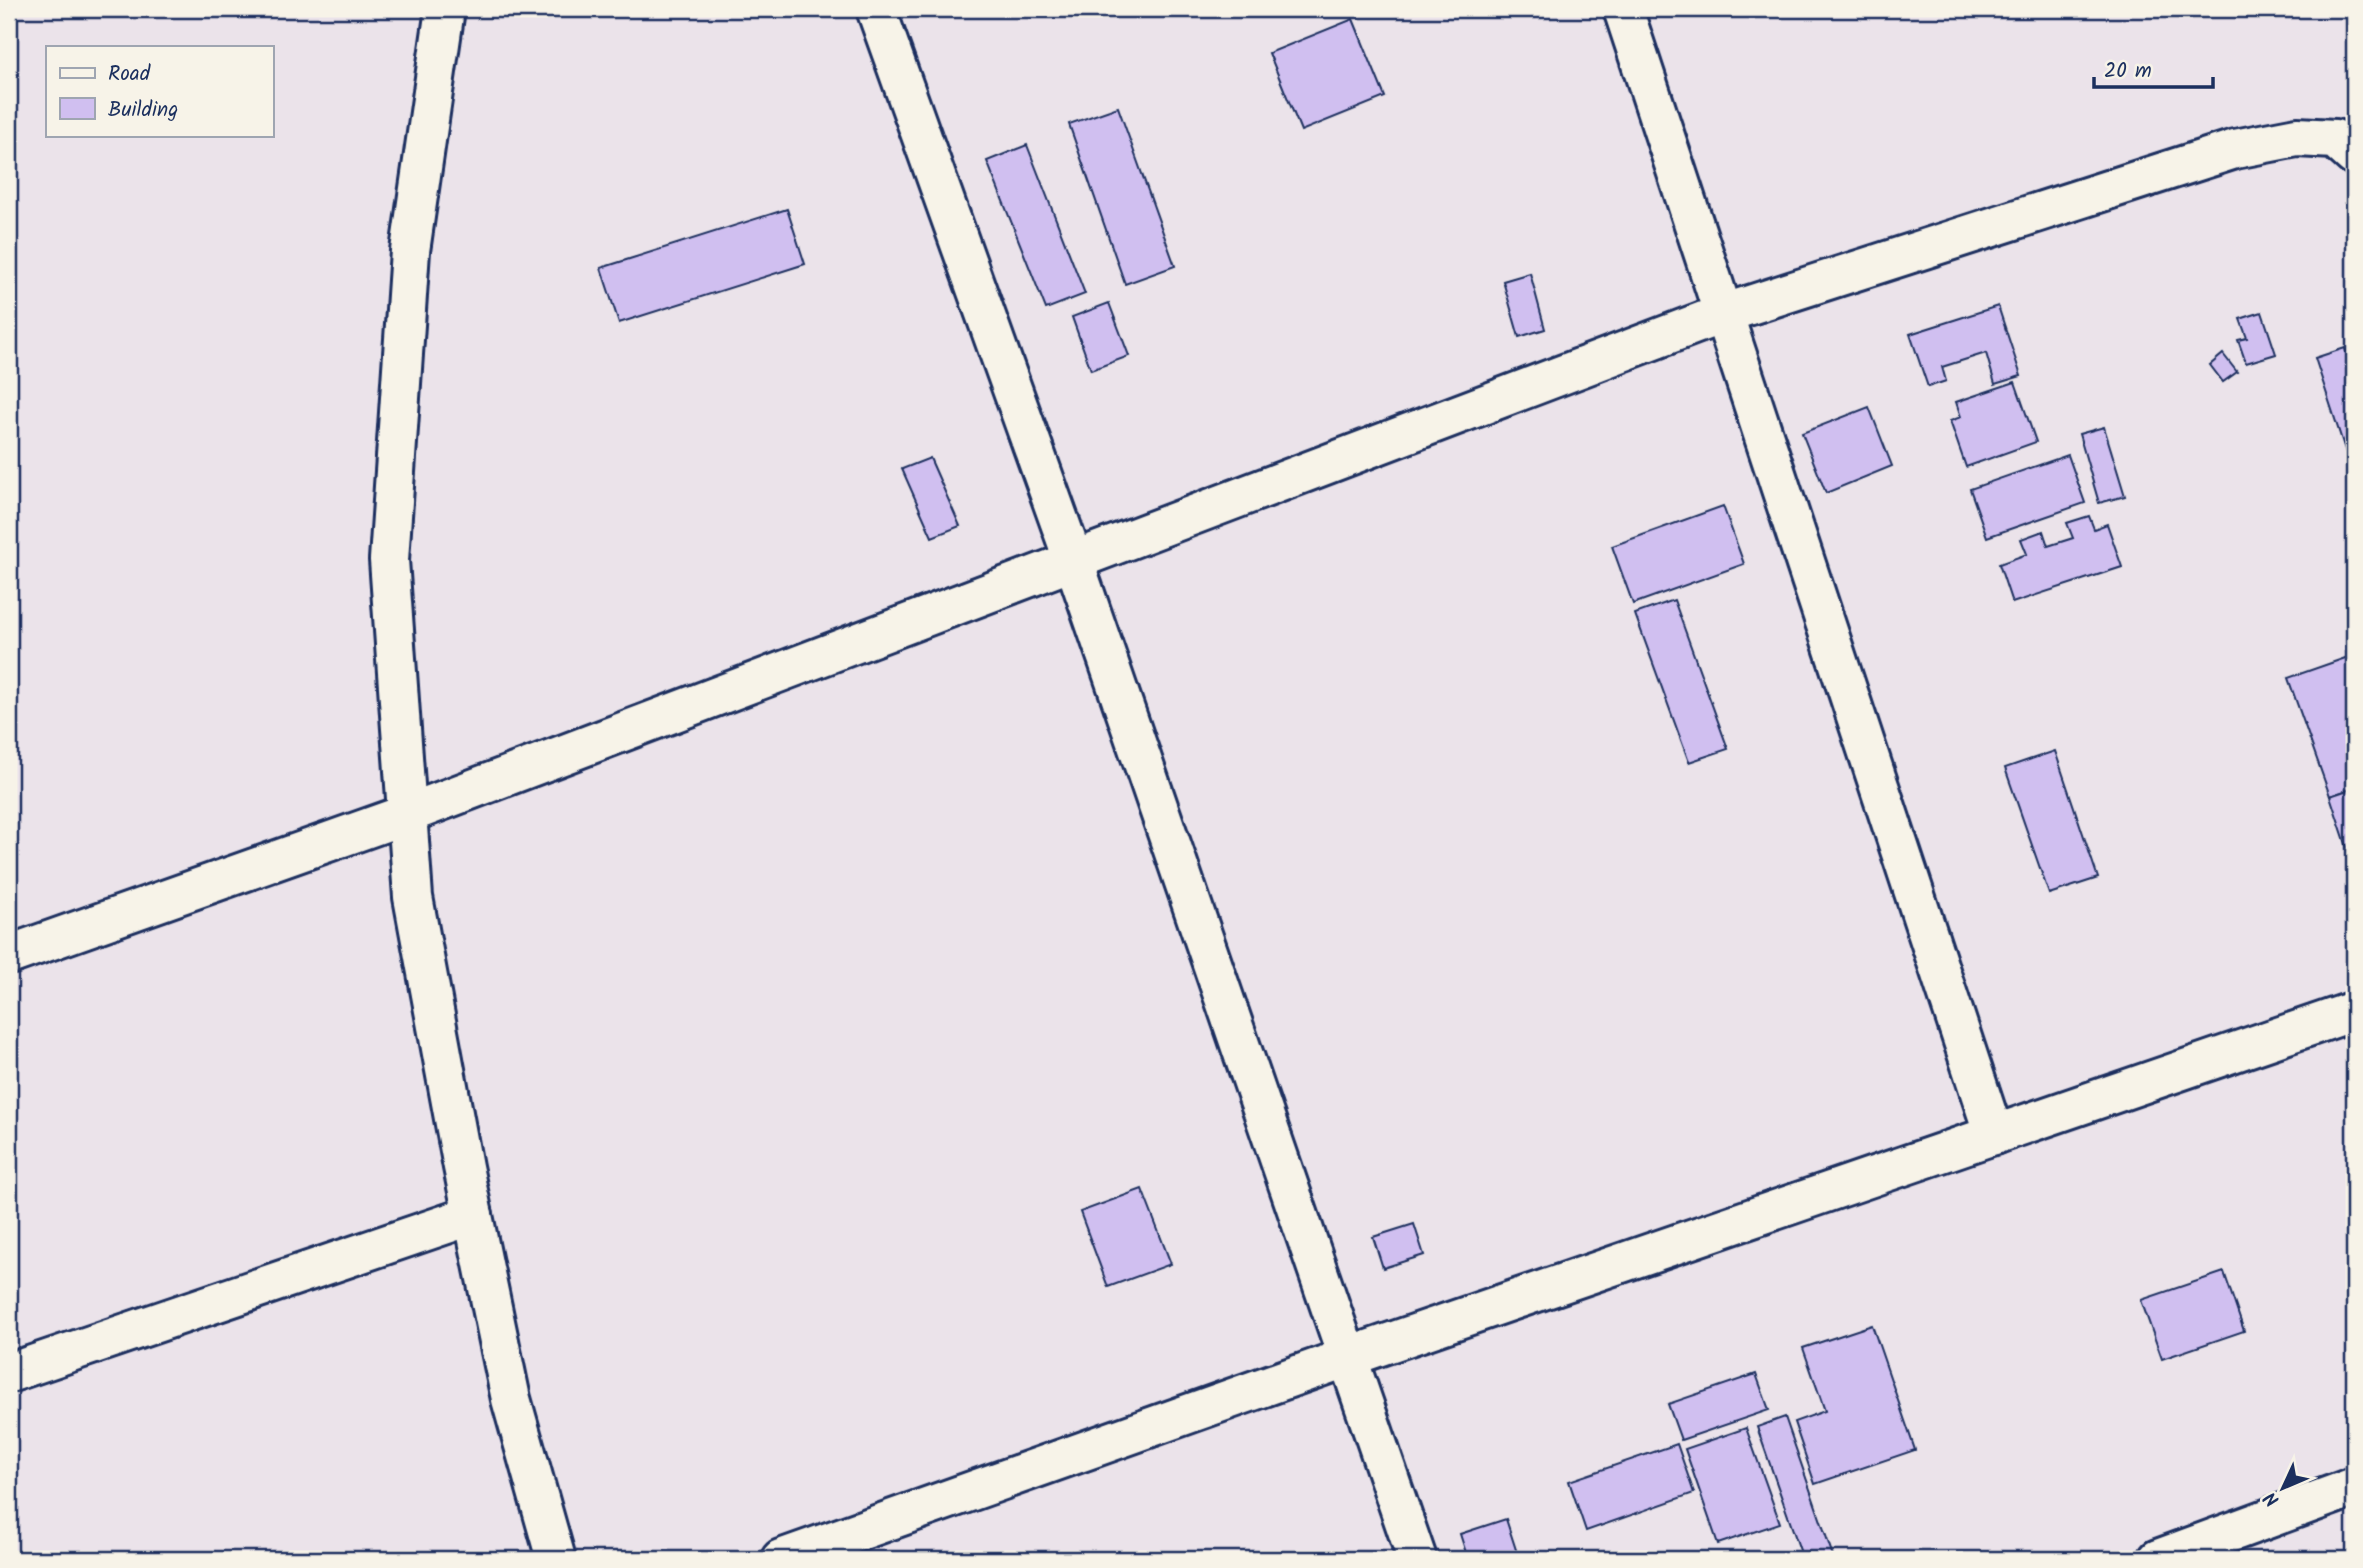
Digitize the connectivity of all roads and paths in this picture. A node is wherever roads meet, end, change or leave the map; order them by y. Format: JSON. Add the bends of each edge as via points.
{"nodes":[{"id":1,"x":445,"y":9,"type":"edge"},
{"id":2,"x":876,"y":9,"type":"edge"},
{"id":3,"x":1623,"y":9,"type":"edge"},
{"id":4,"x":2354,"y":156,"type":"edge"},
{"id":5,"x":1721,"y":314,"type":"junction"},
{"id":6,"x":1073,"y":559,"type":"junction"},
{"id":7,"x":407,"y":814,"type":"junction"},
{"id":8,"x":9,"y":955,"type":"edge"},
{"id":9,"x":2354,"y":1011,"type":"edge"},
{"id":10,"x":1994,"y":1135,"type":"junction"},
{"id":11,"x":472,"y":1215,"type":"junction"},
{"id":12,"x":1348,"y":1357,"type":"junction"},
{"id":13,"x":9,"y":1373,"type":"edge"},
{"id":14,"x":2354,"y":1487,"type":"edge"},
{"id":15,"x":556,"y":1559,"type":"edge"},
{"id":16,"x":781,"y":1559,"type":"edge"},
{"id":17,"x":1417,"y":1559,"type":"edge"},
{"id":18,"x":2158,"y":1559,"type":"edge"}],
"edges":[{"from":1,"to":7,"type":"street","via":[[410,251],[389,560]]},
{"from":2,"to":6,"type":"street"},
{"from":3,"to":5,"type":"street"},
{"from":4,"to":5,"type":"street","via":[[2335,139],[2297,137],[2235,149]]},
{"from":5,"to":6,"type":"street"},
{"from":5,"to":10,"type":"street"},
{"from":6,"to":7,"type":"street"},
{"from":6,"to":12,"type":"street"},
{"from":7,"to":8,"type":"street"},
{"from":7,"to":11,"type":"street","via":[[413,897]]},
{"from":9,"to":10,"type":"street"},
{"from":10,"to":12,"type":"street"},
{"from":11,"to":13,"type":"street"},
{"from":11,"to":15,"type":"street","via":[[512,1399]]},
{"from":12,"to":16,"type":"street"},
{"from":12,"to":17,"type":"street"},
{"from":14,"to":18,"type":"street"}]}
